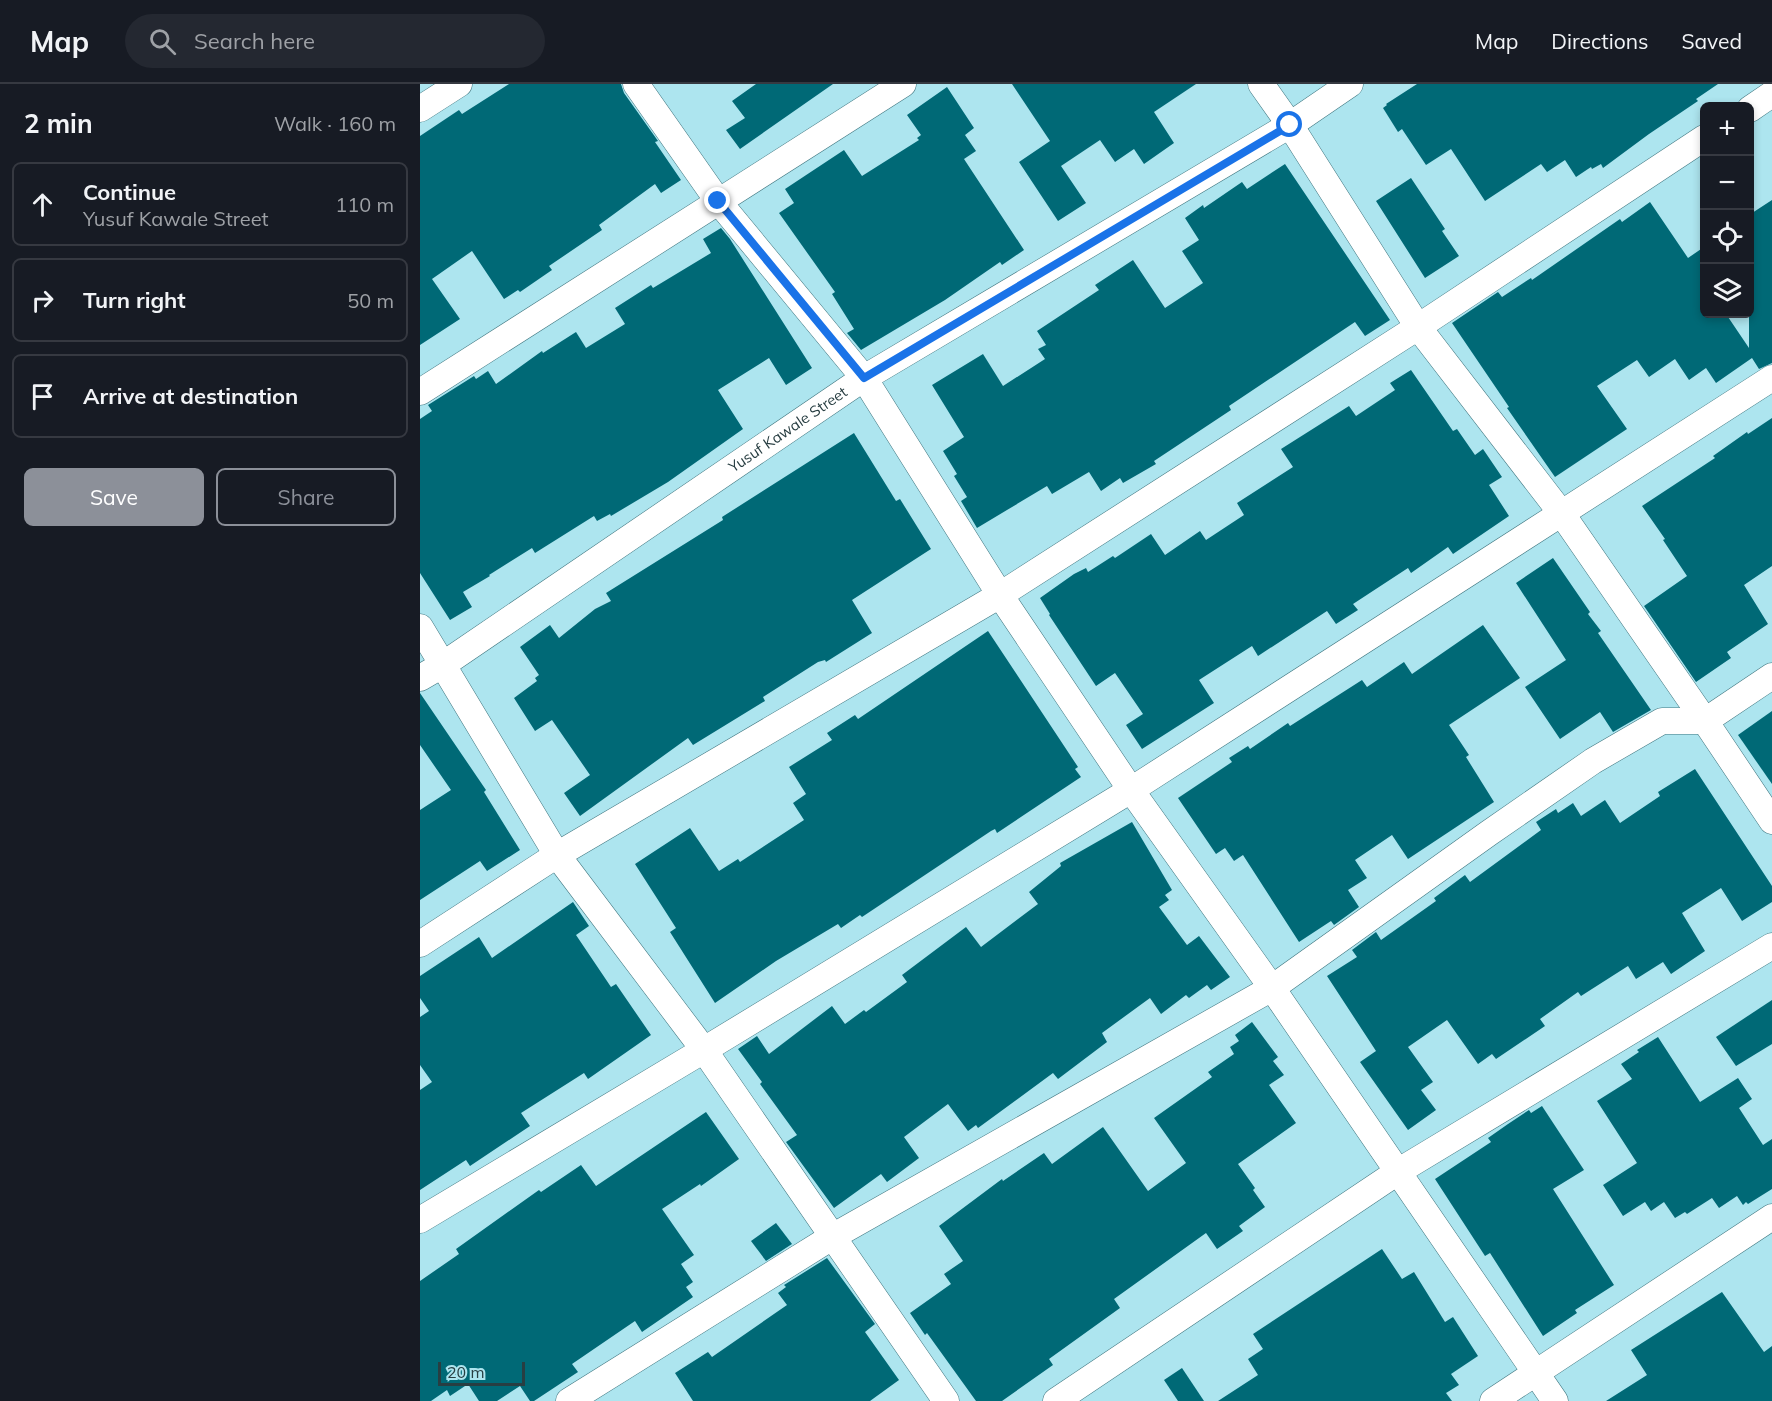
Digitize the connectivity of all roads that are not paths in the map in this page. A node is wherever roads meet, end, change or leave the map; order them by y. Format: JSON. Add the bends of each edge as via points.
{"nodes":[{"id":1,"x":459,"y":84,"type":"edge"},
{"id":2,"x":636,"y":84,"type":"edge"},
{"id":3,"x":903,"y":84,"type":"edge"},
{"id":4,"x":1262,"y":84,"type":"edge"},
{"id":5,"x":1350,"y":84,"type":"edge"},
{"id":6,"x":1772,"y":94,"type":"edge"},
{"id":7,"x":1754,"y":106,"type":"edge"},
{"id":8,"x":420,"y":109,"type":"edge"},
{"id":9,"x":1290,"y":125,"type":"junction"},
{"id":10,"x":1700,"y":141,"type":"edge"},
{"id":11,"x":718,"y":201,"type":"junction"},
{"id":12,"x":1418,"y":327,"type":"junction"},
{"id":13,"x":864,"y":378,"type":"junction"},
{"id":14,"x":1772,"y":378,"type":"edge"},
{"id":15,"x":420,"y":392,"type":"edge"},
{"id":16,"x":1562,"y":514,"type":"junction"},
{"id":17,"x":1000,"y":595,"type":"junction"},
{"id":18,"x":420,"y":627,"type":"edge"},
{"id":19,"x":444,"y":664,"type":"junction"},
{"id":20,"x":1772,"y":676,"type":"edge"},
{"id":21,"x":420,"y":678,"type":"edge"},
{"id":22,"x":1705,"y":721,"type":"junction"},
{"id":23,"x":1131,"y":790,"type":"junction"},
{"id":24,"x":1772,"y":821,"type":"edge"},
{"id":25,"x":557,"y":855,"type":"junction"},
{"id":26,"x":420,"y":944,"type":"edge"},
{"id":27,"x":1772,"y":946,"type":"edge"},
{"id":28,"x":1272,"y":988,"type":"junction"},
{"id":29,"x":704,"y":1050,"type":"junction"},
{"id":30,"x":1399,"y":1171,"type":"junction"},
{"id":31,"x":1772,"y":1217,"type":"edge"},
{"id":32,"x":420,"y":1220,"type":"edge"},
{"id":33,"x":832,"y":1237,"type":"junction"},
{"id":34,"x":1537,"y":1373,"type":"junction"},
{"id":35,"x":569,"y":1401,"type":"edge"},
{"id":36,"x":946,"y":1401,"type":"edge"},
{"id":37,"x":1056,"y":1401,"type":"edge"},
{"id":38,"x":1493,"y":1401,"type":"edge"},
{"id":39,"x":1555,"y":1401,"type":"edge"}],
"edges":[{"from":1,"to":8,"type":"street"},
{"from":2,"to":11,"type":"street"},
{"from":3,"to":11,"type":"street"},
{"from":4,"to":9,"type":"street"},
{"from":5,"to":9,"type":"street","name":"Yusuf Kawale Street"},
{"from":6,"to":7,"type":"street"},
{"from":9,"to":12,"type":"street"},
{"from":9,"to":13,"type":"street","name":"Yusuf Kawale Street"},
{"from":10,"to":12,"type":"street"},
{"from":11,"to":13,"type":"street"},
{"from":11,"to":15,"type":"street"},
{"from":12,"to":16,"type":"street"},
{"from":12,"to":17,"type":"street"},
{"from":13,"to":17,"type":"street"},
{"from":13,"to":19,"type":"street","name":"Yusuf Kawale Street"},
{"from":14,"to":16,"type":"street"},
{"from":16,"to":22,"type":"street"},
{"from":16,"to":23,"type":"street"},
{"from":17,"to":23,"type":"street"},
{"from":17,"to":25,"type":"street"},
{"from":18,"to":19,"type":"street"},
{"from":19,"to":21,"type":"street","name":"Yusuf Kawale Street"},
{"from":19,"to":25,"type":"street"},
{"from":20,"to":22,"type":"street"},
{"from":22,"to":24,"type":"street"},
{"from":22,"to":28,"type":"street","via":[[1662,721],[1593,761]]},
{"from":23,"to":28,"type":"street"},
{"from":23,"to":29,"type":"street"},
{"from":25,"to":26,"type":"street"},
{"from":25,"to":29,"type":"street"},
{"from":27,"to":30,"type":"street"},
{"from":28,"to":30,"type":"street"},
{"from":28,"to":33,"type":"street"},
{"from":29,"to":32,"type":"street"},
{"from":29,"to":33,"type":"street"},
{"from":30,"to":34,"type":"street"},
{"from":30,"to":37,"type":"street"},
{"from":31,"to":34,"type":"street"},
{"from":33,"to":35,"type":"street"},
{"from":33,"to":36,"type":"street"},
{"from":34,"to":38,"type":"street"},
{"from":34,"to":39,"type":"street"}]}
